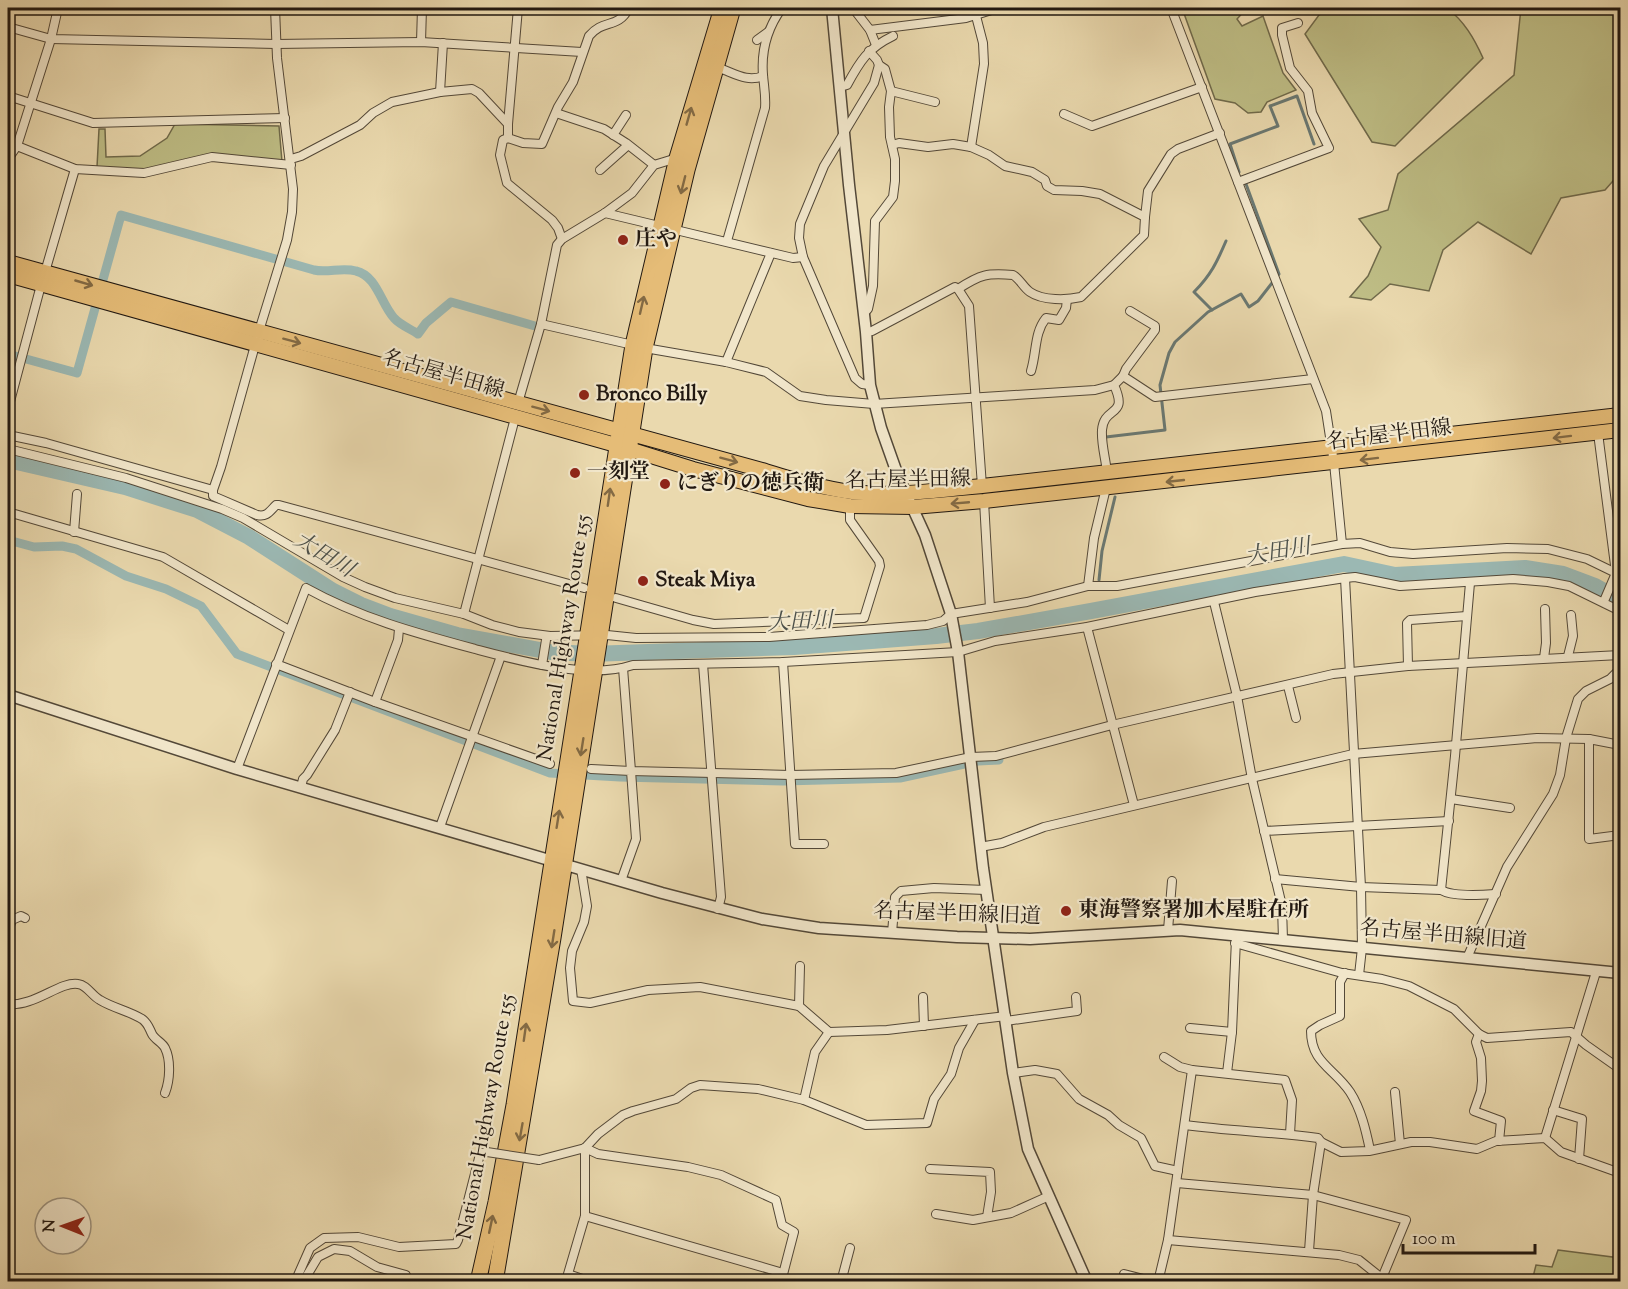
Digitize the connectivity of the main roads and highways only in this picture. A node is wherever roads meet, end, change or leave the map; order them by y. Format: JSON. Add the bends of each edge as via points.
{"nodes":[{"id":1,"x":722,"y":8,"type":"edge"},
{"id":2,"x":733,"y":8,"type":"edge"},
{"id":3,"x":667,"y":227,"type":"junction"},
{"id":4,"x":8,"y":262,"type":"edge"},
{"id":5,"x":8,"y":274,"type":"edge"},
{"id":6,"x":43,"y":278,"type":"junction"},
{"id":7,"x":258,"y":338,"type":"junction"},
{"id":8,"x":1620,"y":415,"type":"edge"},
{"id":9,"x":1620,"y":430,"type":"edge"},
{"id":10,"x":624,"y":440,"type":"junction"},
{"id":11,"x":558,"y":862,"type":"junction"},
{"id":12,"x":478,"y":1281,"type":"edge"},
{"id":13,"x":495,"y":1281,"type":"edge"}],
"edges":[{"from":3,"to":1,"type":"highway","name":"National Highway Route 155","one_way":true,"via":[[677,158]]},
{"from":2,"to":3,"type":"highway","name":"National Highway Route 155","one_way":true},
{"from":3,"to":10,"type":"highway","name":"National Highway Route 155","via":[[639,347]]},
{"from":4,"to":6,"type":"main road","name":"名古屋半田線"},
{"from":5,"to":6,"type":"main road","name":"名古屋半田線"},
{"from":6,"to":7,"type":"main road","name":"名古屋半田線"},
{"from":7,"to":10,"type":"main road","name":"名古屋半田線","one_way":true,"via":[[518,403]]},
{"from":7,"to":10,"type":"main road","name":"名古屋半田線","via":[[515,418]]},
{"from":10,"to":8,"type":"main road","name":"名古屋半田線","one_way":true,"via":[[762,470],[806,484],[854,492],[907,493]]},
{"from":9,"to":10,"type":"main road","name":"名古屋半田線","one_way":true,"via":[[913,507],[850,506],[808,499],[765,489]]},
{"from":10,"to":11,"type":"highway","name":"National Highway Route 155"},
{"from":12,"to":11,"type":"highway","name":"National Highway Route 155","one_way":true},
{"from":11,"to":13,"type":"highway","name":"National Highway Route 155","one_way":true}]}
